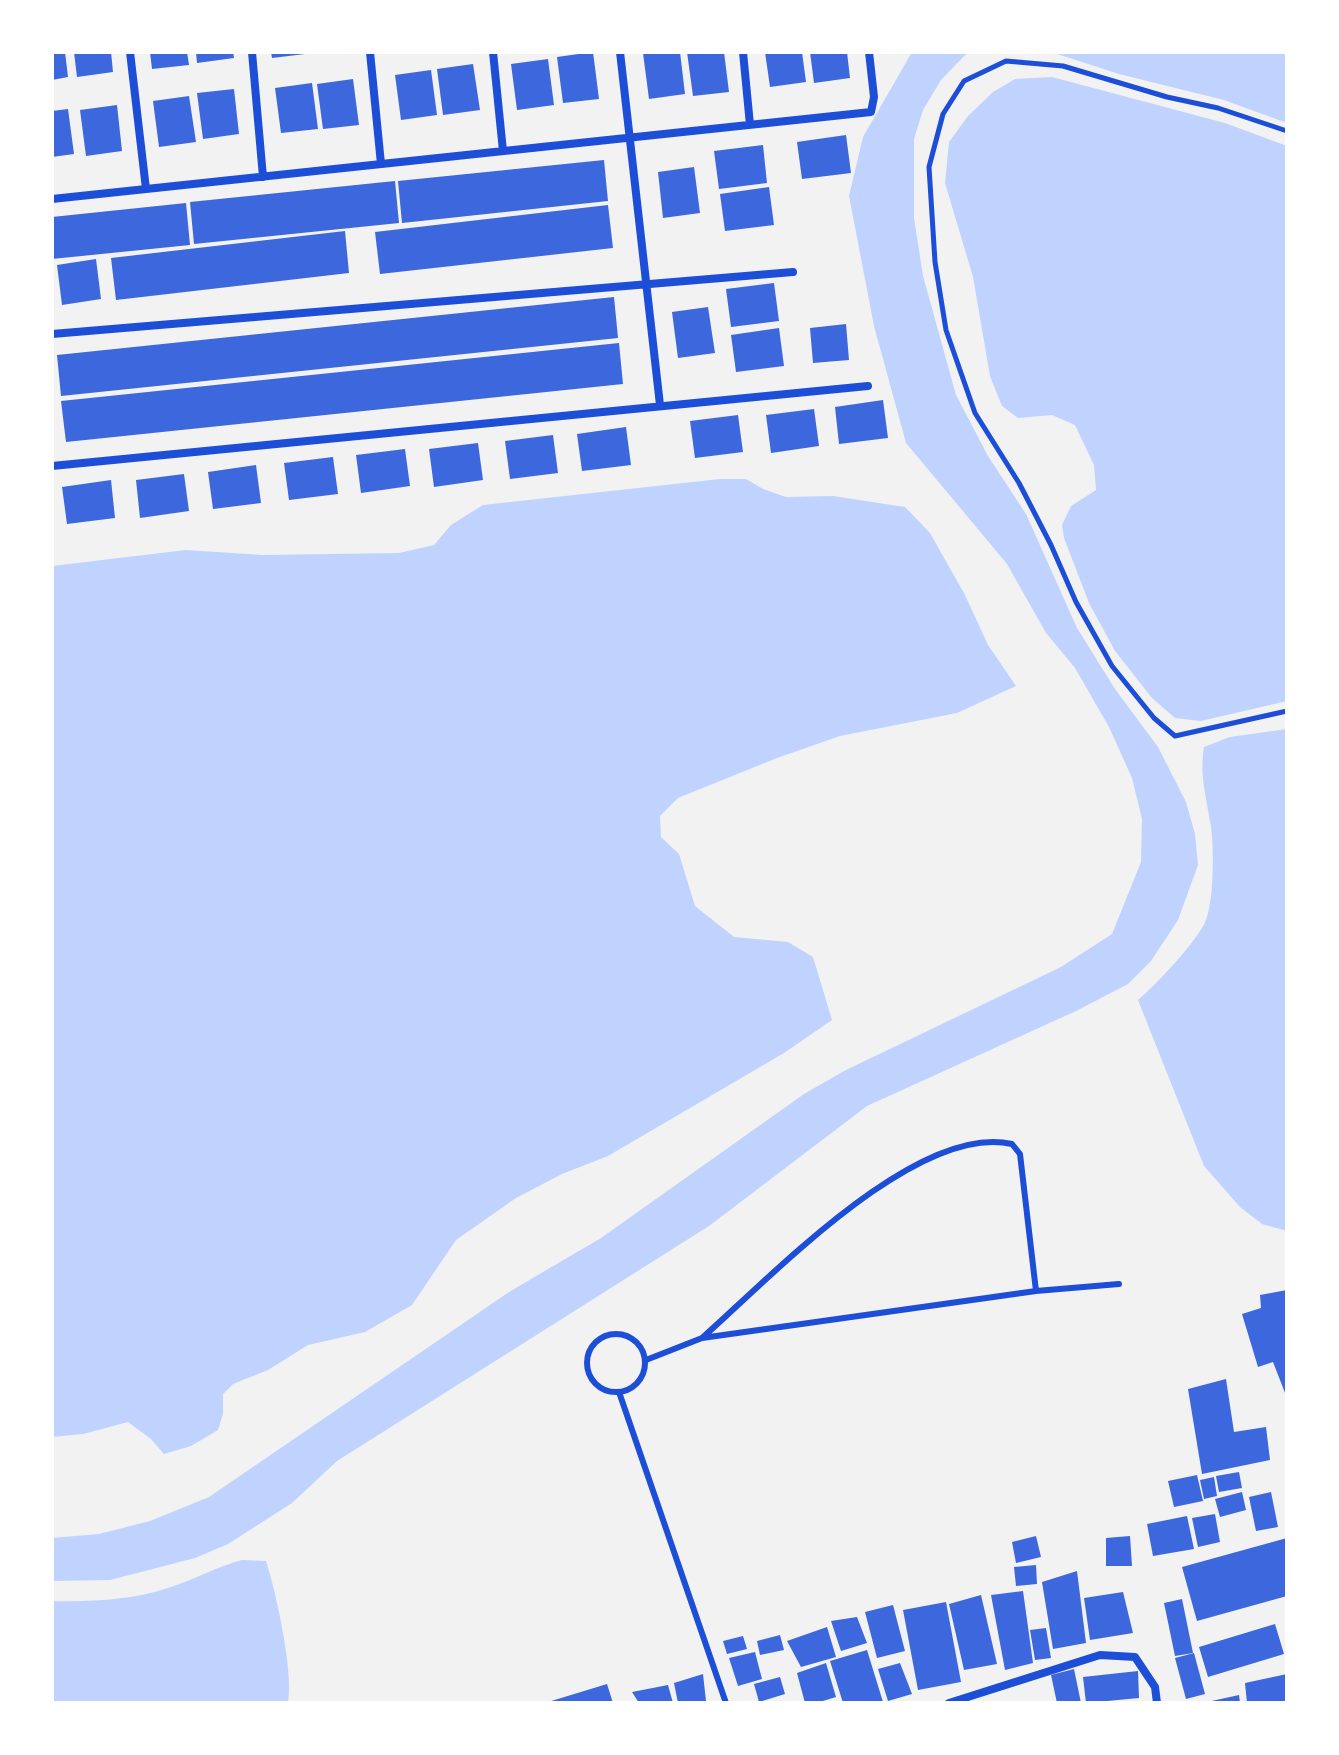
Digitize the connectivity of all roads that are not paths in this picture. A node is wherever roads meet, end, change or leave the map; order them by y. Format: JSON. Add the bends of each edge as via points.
{"nodes":[{"id":1,"x":130,"y":52,"type":"edge"},
{"id":2,"x":252,"y":52,"type":"edge"},
{"id":3,"x":370,"y":52,"type":"edge"},
{"id":4,"x":493,"y":52,"type":"edge"},
{"id":5,"x":620,"y":52,"type":"edge"},
{"id":6,"x":743,"y":52,"type":"edge"},
{"id":7,"x":869,"y":52,"type":"edge"},
{"id":8,"x":750,"y":125,"type":"junction"},
{"id":9,"x":629,"y":137,"type":"junction"},
{"id":10,"x":503,"y":151,"type":"junction"},
{"id":11,"x":381,"y":164,"type":"junction"},
{"id":12,"x":263,"y":177,"type":"junction"},
{"id":13,"x":146,"y":189,"type":"junction"},
{"id":14,"x":52,"y":199,"type":"edge"},
{"id":15,"x":793,"y":272,"type":"dead end"},
{"id":16,"x":646,"y":285,"type":"junction"},
{"id":17,"x":52,"y":334,"type":"edge"},
{"id":18,"x":868,"y":386,"type":"dead end"},
{"id":19,"x":660,"y":405,"type":"junction"},
{"id":20,"x":52,"y":466,"type":"edge"},
{"id":21,"x":1119,"y":1284,"type":"dead end"},
{"id":22,"x":1036,"y":1291,"type":"junction"},
{"id":23,"x":702,"y":1338,"type":"junction"},
{"id":24,"x":646,"y":1360,"type":"junction"},
{"id":25,"x":619,"y":1392,"type":"junction"},
{"id":26,"x":726,"y":1703,"type":"edge"},
{"id":27,"x":949,"y":1703,"type":"edge"},
{"id":28,"x":1157,"y":1703,"type":"edge"}],
"edges":[{"from":1,"to":13,"type":"street"},
{"from":2,"to":12,"type":"street"},
{"from":3,"to":11,"type":"street"},
{"from":4,"to":10,"type":"street"},
{"from":5,"to":9,"type":"street"},
{"from":6,"to":8,"type":"street"},
{"from":7,"to":8,"type":"street","via":[[871,112]]},
{"from":8,"to":9,"type":"street"},
{"from":9,"to":10,"type":"street"},
{"from":9,"to":16,"type":"street"},
{"from":10,"to":11,"type":"street"},
{"from":11,"to":12,"type":"street"},
{"from":12,"to":13,"type":"street"},
{"from":13,"to":14,"type":"street"},
{"from":15,"to":16,"type":"street"},
{"from":16,"to":17,"type":"street"},
{"from":16,"to":19,"type":"street"},
{"from":18,"to":19,"type":"street"},
{"from":19,"to":20,"type":"street"},
{"from":21,"to":22,"type":"lane"},
{"from":22,"to":23,"type":"lane"},
{"from":22,"to":23,"type":"lane","via":[[1020,1154],[1012,1144],[998,1141],[959,1145],[919,1161],[835,1219]]},
{"from":23,"to":24,"type":"lane"},
{"from":24,"to":25,"type":"lane","via":[[633,1387]]},
{"from":24,"to":25,"type":"lane","via":[[643,1349],[625,1335],[603,1337],[594,1344],[588,1354],[590,1376],[597,1386]]},
{"from":25,"to":26,"type":"lane"},
{"from":27,"to":28,"type":"street","via":[[1100,1655],[1135,1657],[1155,1687]]}]}
